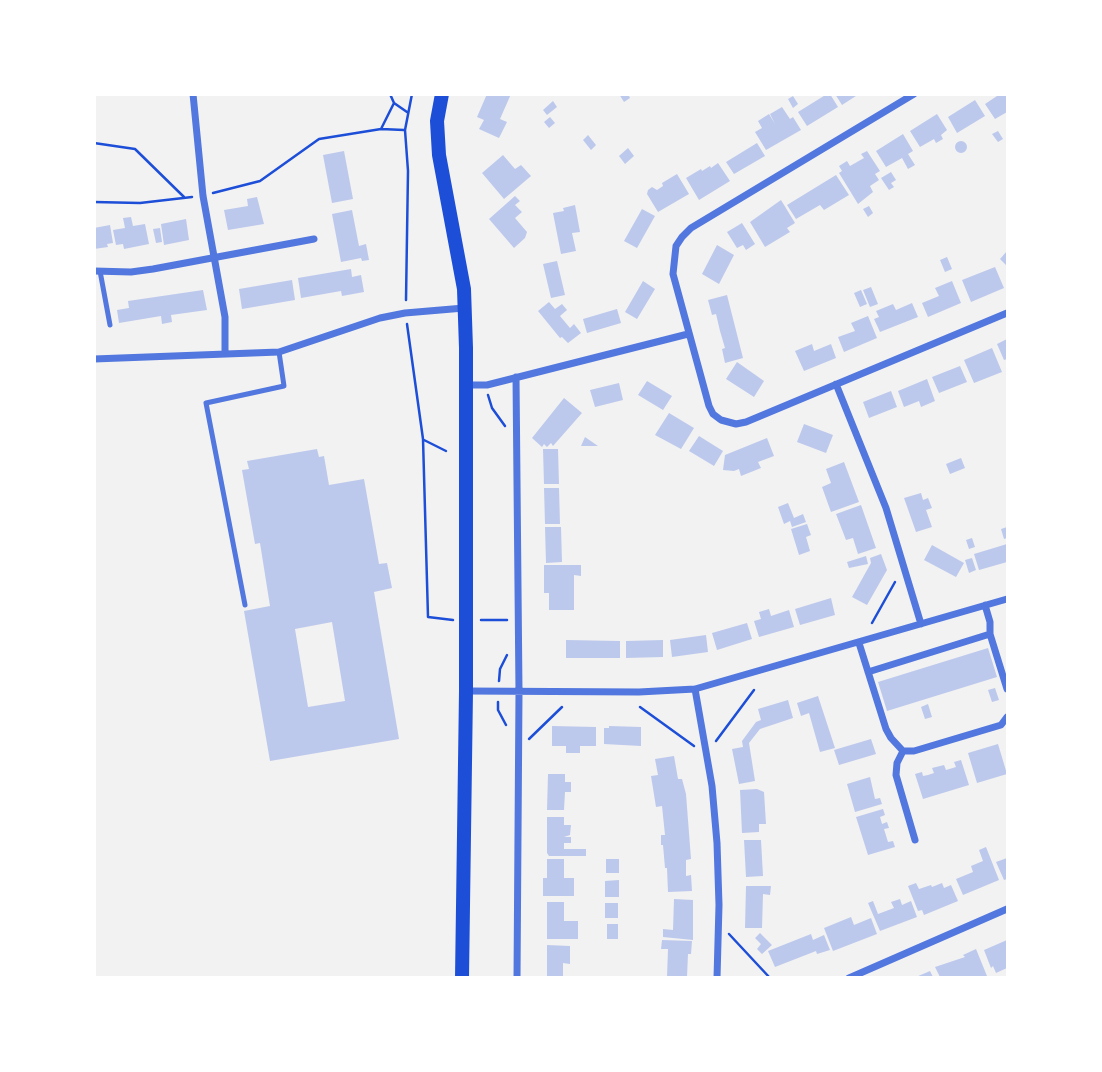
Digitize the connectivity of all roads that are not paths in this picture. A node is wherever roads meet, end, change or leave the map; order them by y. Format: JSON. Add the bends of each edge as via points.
{"nodes":[{"id":1,"x":193,"y":94,"type":"edge"},
{"id":2,"x":442,"y":94,"type":"edge"},
{"id":3,"x":914,"y":94,"type":"edge"},
{"id":4,"x":314,"y":239,"type":"dead end"},
{"id":5,"x":215,"y":259,"type":"junction"},
{"id":6,"x":97,"y":271,"type":"edge"},
{"id":7,"x":464,"y":308,"type":"junction"},
{"id":8,"x":1007,"y":313,"type":"edge"},
{"id":9,"x":110,"y":325,"type":"dead end"},
{"id":10,"x":688,"y":334,"type":"junction"},
{"id":11,"x":279,"y":352,"type":"junction"},
{"id":12,"x":225,"y":354,"type":"junction"},
{"id":13,"x":94,"y":359,"type":"edge"},
{"id":14,"x":516,"y":377,"type":"junction"},
{"id":15,"x":836,"y":384,"type":"junction"},
{"id":16,"x":464,"y":385,"type":"junction"},
{"id":17,"x":1007,"y":599,"type":"edge"},
{"id":18,"x":245,"y":605,"type":"dead end"},
{"id":19,"x":985,"y":605,"type":"junction"},
{"id":20,"x":921,"y":624,"type":"junction"},
{"id":21,"x":990,"y":634,"type":"junction"},
{"id":22,"x":859,"y":643,"type":"junction"},
{"id":23,"x":868,"y":671,"type":"junction"},
{"id":24,"x":1007,"y":689,"type":"edge"},
{"id":25,"x":695,"y":690,"type":"junction"},
{"id":26,"x":466,"y":691,"type":"junction"},
{"id":27,"x":519,"y":692,"type":"junction"},
{"id":28,"x":1007,"y":719,"type":"edge"},
{"id":29,"x":903,"y":751,"type":"junction"},
{"id":30,"x":915,"y":840,"type":"dead end"},
{"id":31,"x":1007,"y":909,"type":"edge"},
{"id":32,"x":462,"y":978,"type":"edge"},
{"id":33,"x":517,"y":978,"type":"edge"},
{"id":34,"x":717,"y":978,"type":"edge"},
{"id":35,"x":849,"y":978,"type":"edge"}],
"edges":[{"from":1,"to":5,"type":"street","via":[[203,196]]},
{"from":2,"to":7,"type":"main road","via":[[437,121],[439,155]]},
{"from":3,"to":10,"type":"street","via":[[682,237],[676,246],[673,274]]},
{"from":4,"to":5,"type":"street"},
{"from":5,"to":6,"type":"street","via":[[131,272]]},
{"from":5,"to":12,"type":"street","via":[[225,317]]},
{"from":6,"to":9,"type":"lane"},
{"from":7,"to":11,"type":"street","via":[[380,318]]},
{"from":7,"to":16,"type":"main road"},
{"from":8,"to":15,"type":"street"},
{"from":10,"to":14,"type":"street"},
{"from":10,"to":15,"type":"street","via":[[709,406],[713,414],[729,423],[746,422]]},
{"from":11,"to":12,"type":"street"},
{"from":11,"to":18,"type":"lane","via":[[284,386],[206,403]]},
{"from":12,"to":13,"type":"street"},
{"from":14,"to":16,"type":"street"},
{"from":14,"to":27,"type":"street"},
{"from":15,"to":20,"type":"street","via":[[886,508]]},
{"from":16,"to":26,"type":"main road"},
{"from":17,"to":19,"type":"street"},
{"from":19,"to":20,"type":"street"},
{"from":19,"to":21,"type":"street"},
{"from":20,"to":22,"type":"street"},
{"from":21,"to":23,"type":"street"},
{"from":21,"to":24,"type":"street"},
{"from":22,"to":23,"type":"street"},
{"from":22,"to":25,"type":"street"},
{"from":23,"to":29,"type":"street","via":[[886,729]]},
{"from":25,"to":27,"type":"street"},
{"from":25,"to":34,"type":"street","via":[[717,844]]},
{"from":26,"to":27,"type":"street"},
{"from":26,"to":32,"type":"main road"},
{"from":27,"to":33,"type":"street"},
{"from":28,"to":29,"type":"street","via":[[1000,725]]},
{"from":29,"to":30,"type":"street","via":[[896,775]]},
{"from":31,"to":35,"type":"street"}]}
